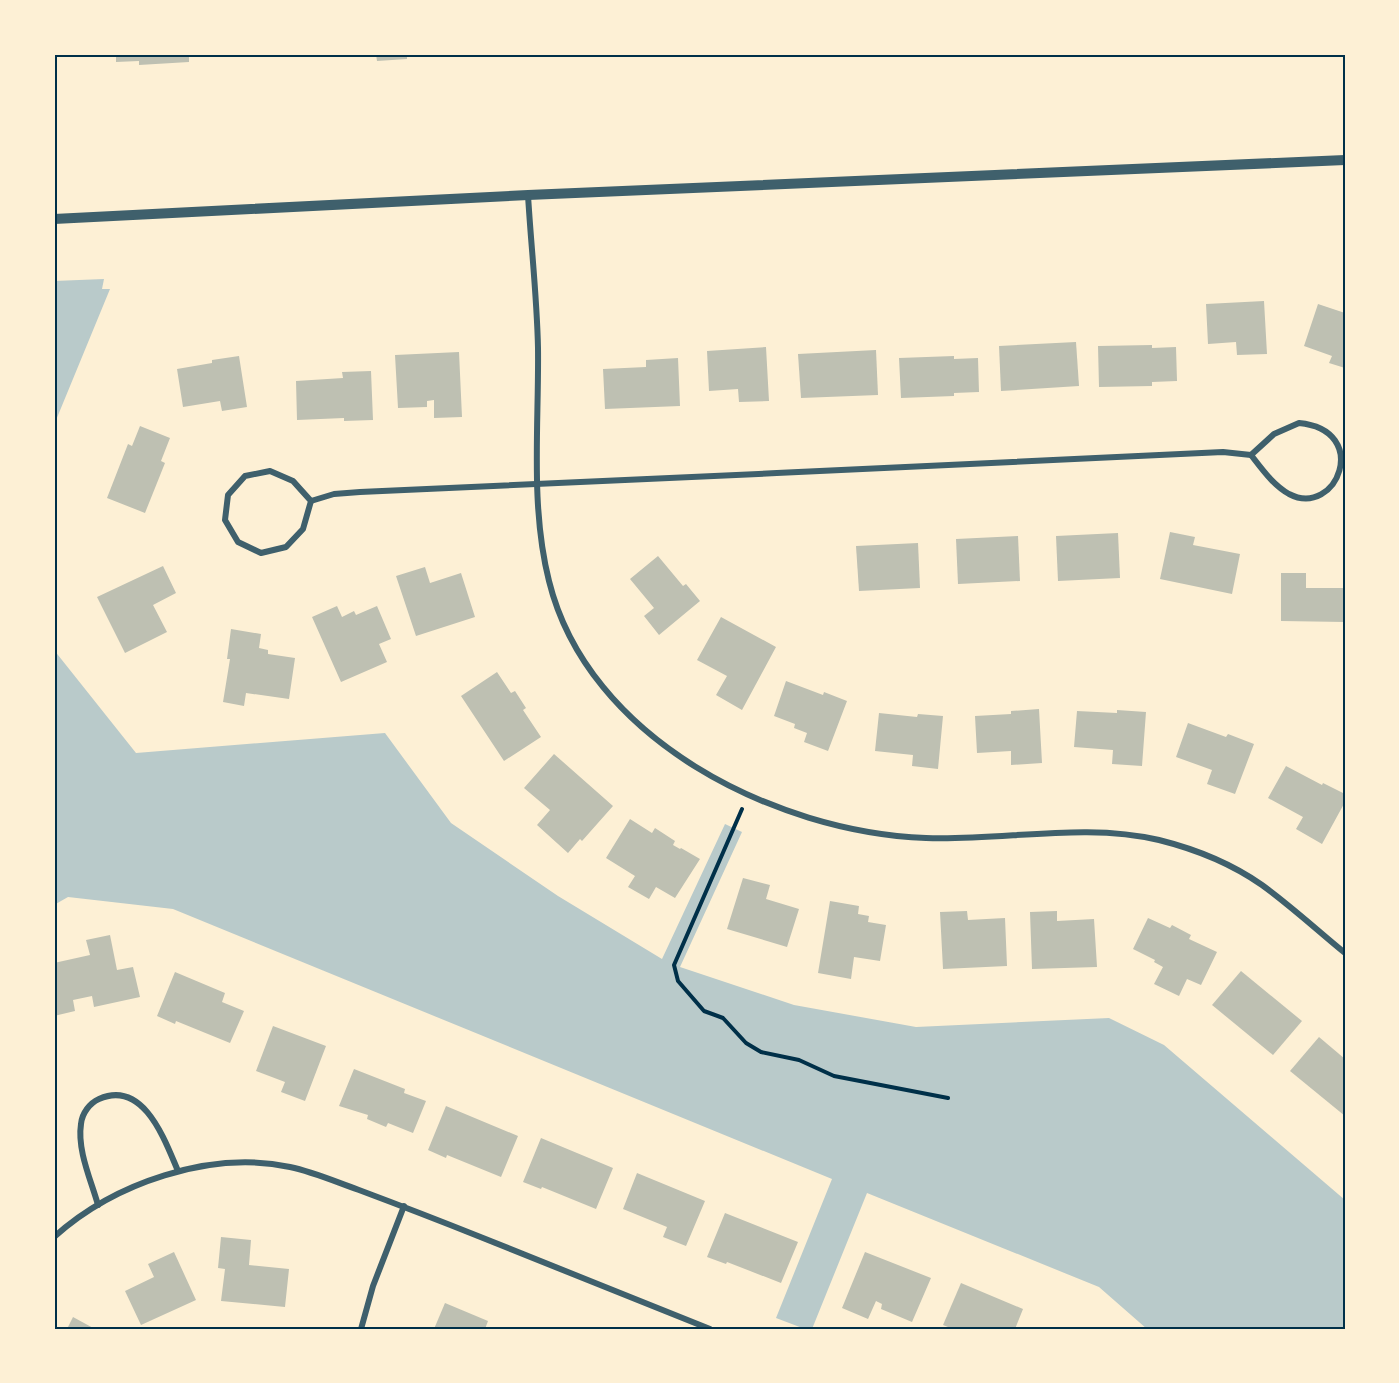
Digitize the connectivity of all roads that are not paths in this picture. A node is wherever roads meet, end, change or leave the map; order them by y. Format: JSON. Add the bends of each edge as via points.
{"nodes":[{"id":1,"x":1345,"y":160,"type":"edge"},
{"id":2,"x":528,"y":195,"type":"junction"},
{"id":3,"x":54,"y":219,"type":"edge"},
{"id":4,"x":1251,"y":454,"type":"junction"},
{"id":5,"x":538,"y":485,"type":"junction"},
{"id":6,"x":311,"y":501,"type":"junction"},
{"id":7,"x":1345,"y":953,"type":"edge"},
{"id":8,"x":178,"y":1171,"type":"junction"},
{"id":9,"x":98,"y":1205,"type":"junction"},
{"id":10,"x":404,"y":1206,"type":"junction"},
{"id":11,"x":54,"y":1238,"type":"edge"},
{"id":12,"x":361,"y":1329,"type":"edge"},
{"id":13,"x":710,"y":1329,"type":"edge"}],
"edges":[{"from":1,"to":2,"type":"street"},
{"from":2,"to":3,"type":"street"},
{"from":2,"to":5,"type":"street","via":[[538,345]]},
{"from":4,"to":4,"type":"street","via":[[1270,479],[1289,494],[1306,499],[1322,494],[1341,470],[1342,456],[1334,437],[1314,424],[1299,423],[1284,429]]},
{"from":4,"to":5,"type":"street","via":[[983,462]]},
{"from":5,"to":6,"type":"street","via":[[360,492]]},
{"from":5,"to":7,"type":"street","via":[[544,559],[567,630],[594,676],[622,710],[685,759],[748,795],[819,821],[878,834],[968,839],[1102,833],[1179,845],[1225,863],[1262,885]]},
{"from":6,"to":6,"type":"street","via":[[293,481],[270,471],[245,476],[228,495],[225,520],[238,542],[261,553],[286,547],[303,528]]},
{"from":8,"to":9,"type":"street"},
{"from":8,"to":9,"type":"street","via":[[165,1140],[139,1103],[123,1096],[100,1098],[86,1110],[80,1134]]},
{"from":8,"to":10,"type":"street","via":[[243,1164],[289,1167]]},
{"from":9,"to":11,"type":"street"},
{"from":10,"to":12,"type":"street"},
{"from":10,"to":13,"type":"street"}]}
